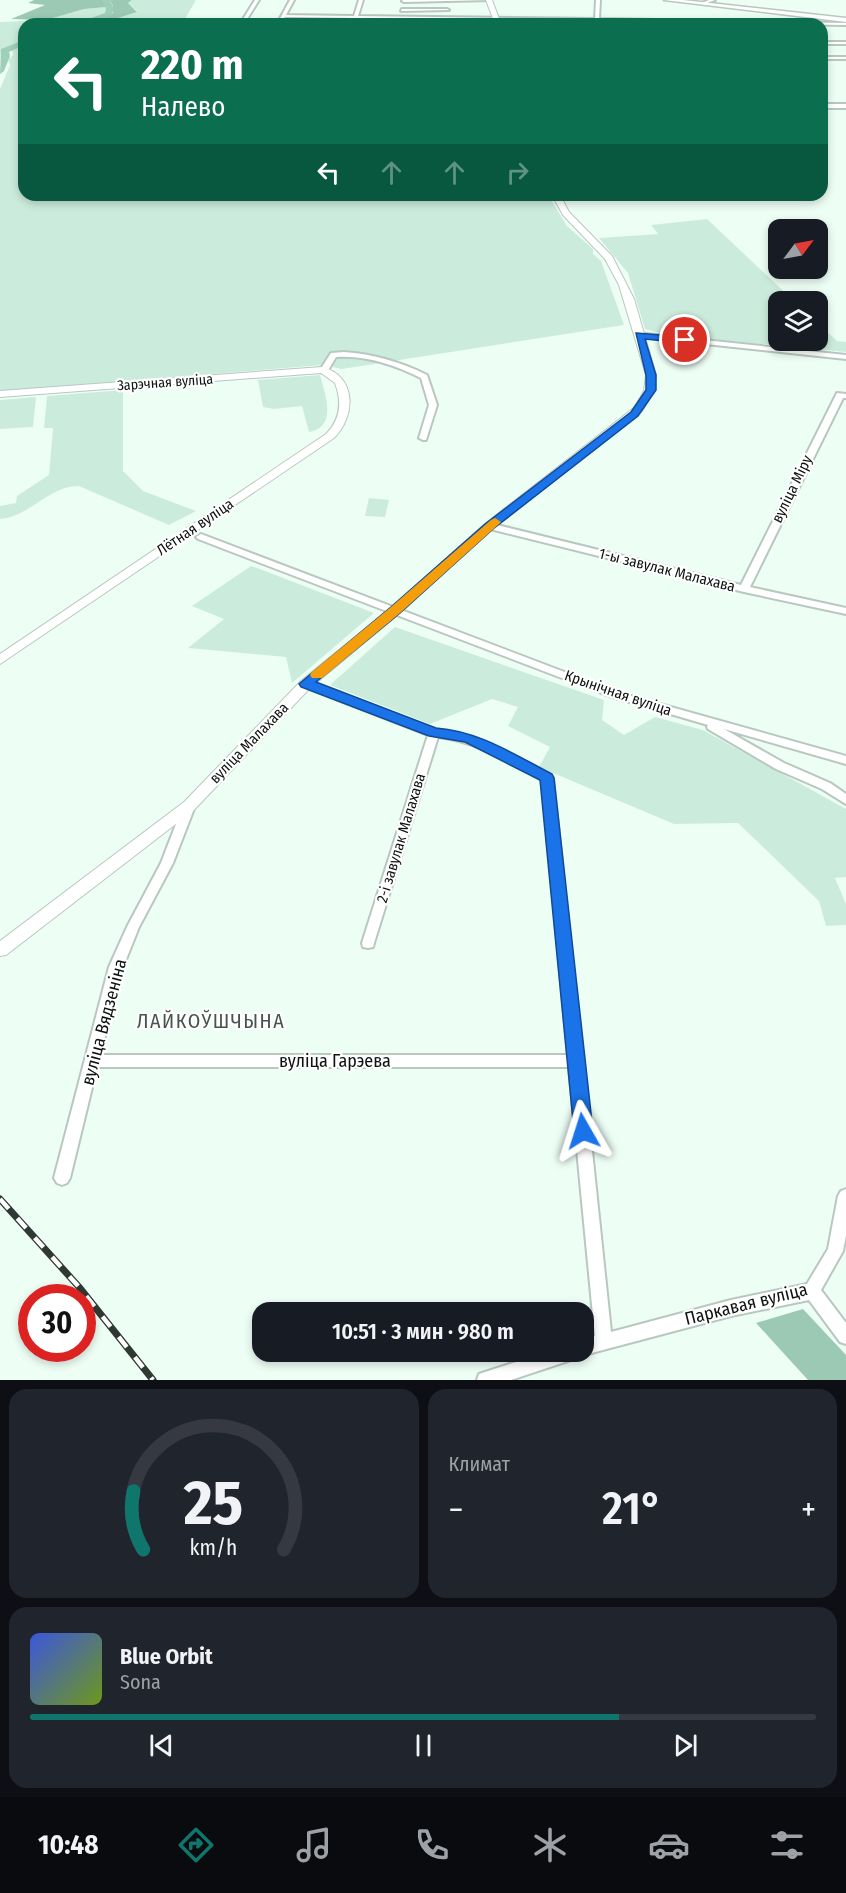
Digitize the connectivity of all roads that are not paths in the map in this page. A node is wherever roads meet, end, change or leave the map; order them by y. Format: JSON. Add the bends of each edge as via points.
{"nodes":[{"id":1,"x":257,"y":0,"type":"edge"},
{"id":2,"x":292,"y":0,"type":"edge"},
{"id":3,"x":361,"y":0,"type":"edge"},
{"id":4,"x":404,"y":0,"type":"edge"},
{"id":5,"x":489,"y":0,"type":"edge"},
{"id":6,"x":598,"y":0,"type":"edge"},
{"id":7,"x":667,"y":0,"type":"edge"},
{"id":8,"x":714,"y":0,"type":"edge"},
{"id":9,"x":801,"y":0,"type":"edge"},
{"id":10,"x":819,"y":1,"type":"edge"},
{"id":11,"x":704,"y":3,"type":"junction"},
{"id":12,"x":402,"y":10,"type":"junction"},
{"id":13,"x":447,"y":10,"type":"dead end"},
{"id":14,"x":284,"y":16,"type":"joint"},
{"id":15,"x":356,"y":17,"type":"junction"},
{"id":16,"x":246,"y":18,"type":"edge"},
{"id":17,"x":401,"y":18,"type":"joint"},
{"id":18,"x":496,"y":18,"type":"edge"},
{"id":19,"x":597,"y":18,"type":"edge"},
{"id":20,"x":816,"y":18,"type":"edge"},
{"id":21,"x":828,"y":20,"type":"edge"},
{"id":22,"x":828,"y":22,"type":"edge"},
{"id":23,"x":846,"y":22,"type":"edge"},
{"id":24,"x":828,"y":43,"type":"edge"},
{"id":25,"x":846,"y":43,"type":"edge"},
{"id":26,"x":828,"y":58,"type":"edge"},
{"id":27,"x":846,"y":58,"type":"edge"},
{"id":28,"x":828,"y":106,"type":"edge"},
{"id":29,"x":846,"y":106,"type":"edge"},
{"id":30,"x":558,"y":201,"type":"edge"},
{"id":31,"x":640,"y":335,"type":"junction"},
{"id":32,"x":846,"y":357,"type":"edge"},
{"id":33,"x":327,"y":371,"type":"junction"},
{"id":34,"x":0,"y":394,"type":"edge"},
{"id":35,"x":846,"y":396,"type":"edge"},
{"id":36,"x":423,"y":438,"type":"dead end"},
{"id":37,"x":489,"y":526,"type":"junction"},
{"id":38,"x":201,"y":537,"type":"dead end"},
{"id":39,"x":744,"y":589,"type":"junction"},
{"id":40,"x":396,"y":610,"type":"junction"},
{"id":41,"x":846,"y":611,"type":"edge"},
{"id":42,"x":0,"y":660,"type":"edge"},
{"id":43,"x":306,"y":684,"type":"junction"},
{"id":44,"x":698,"y":720,"type":"junction"},
{"id":45,"x":434,"y":733,"type":"junction"},
{"id":46,"x":846,"y":760,"type":"edge"},
{"id":47,"x":846,"y":800,"type":"edge"},
{"id":48,"x":189,"y":806,"type":"junction"},
{"id":49,"x":368,"y":943,"type":"dead end"},
{"id":50,"x":0,"y":950,"type":"edge"},
{"id":51,"x":93,"y":1061,"type":"junction"},
{"id":52,"x":576,"y":1061,"type":"junction"},
{"id":53,"x":62,"y":1178,"type":"dead end"},
{"id":54,"x":846,"y":1196,"type":"edge"},
{"id":55,"x":812,"y":1291,"type":"junction"},
{"id":56,"x":846,"y":1335,"type":"edge"},
{"id":57,"x":604,"y":1341,"type":"junction"},
{"id":58,"x":594,"y":1344,"type":"edge"},
{"id":59,"x":540,"y":1362,"type":"edge"},
{"id":60,"x":485,"y":1380,"type":"edge"}],
"edges":[{"from":1,"to":16,"type":"street"},
{"from":2,"to":14,"type":"street"},
{"from":3,"to":15,"type":"street"},
{"from":4,"to":5,"type":"street"},
{"from":4,"to":12,"type":"street"},
{"from":5,"to":18,"type":"street"},
{"from":6,"to":19,"type":"street"},
{"from":7,"to":11,"type":"main road"},
{"from":8,"to":11,"type":"street"},
{"from":9,"to":10,"type":"street"},
{"from":11,"to":20,"type":"main road"},
{"from":12,"to":13,"type":"street"},
{"from":12,"to":17,"type":"street"},
{"from":14,"to":15,"type":"street"},
{"from":15,"to":17,"type":"street"},
{"from":21,"to":23,"type":"main road"},
{"from":22,"to":23,"type":"street"},
{"from":24,"to":25,"type":"street"},
{"from":26,"to":27,"type":"street"},
{"from":28,"to":29,"type":"street"},
{"from":30,"to":31,"type":"street","name":"вуліца Малахава","via":[[572,223],[608,256],[622,282]]},
{"from":31,"to":32,"type":"street"},
{"from":31,"to":37,"type":"street","name":"вуліца Малахава","via":[[651,390],[639,408]]},
{"from":33,"to":34,"type":"street","name":"Зарэчная вуліца"},
{"from":33,"to":36,"type":"street","via":[[334,355],[344,353],[393,364],[424,377],[433,405]]},
{"from":33,"to":42,"type":"street","name":"Лётная вуліца","via":[[336,377],[345,399],[341,424],[330,436]]},
{"from":35,"to":39,"type":"street","name":"вуліца Міру","via":[[840,395]]},
{"from":37,"to":39,"type":"street","name":"1-ы завулак Малахава"},
{"from":37,"to":40,"type":"street","name":"вуліца Малахава"},
{"from":38,"to":40,"type":"street","name":"Крынічная вуліца"},
{"from":39,"to":41,"type":"street","name":"1-ы завулак Малахава"},
{"from":40,"to":43,"type":"street","name":"вуліца Малахава"},
{"from":40,"to":44,"type":"street","name":"Крынічная вуліца","via":[[613,694]]},
{"from":43,"to":45,"type":"street"},
{"from":43,"to":48,"type":"street","name":"вуліца Малахава"},
{"from":44,"to":46,"type":"street","name":"Крынічная вуліца"},
{"from":44,"to":47,"type":"street"},
{"from":45,"to":49,"type":"street","name":"2-і завулак Малахава"},
{"from":45,"to":52,"type":"street","via":[[470,738],[547,778]]},
{"from":48,"to":50,"type":"street","name":"вуліца Малахава"},
{"from":48,"to":51,"type":"street","name":"вуліца Вядзеніна","via":[[167,862],[116,967]]},
{"from":51,"to":52,"type":"street","name":"вуліца Гарэева"},
{"from":51,"to":53,"type":"street","name":"вуліца Вядзеніна"},
{"from":52,"to":57,"type":"street"},
{"from":54,"to":55,"type":"street","name":"Паркавая вуліца","via":[[835,1251]]},
{"from":55,"to":56,"type":"street"},
{"from":55,"to":57,"type":"street","name":"Паркавая вуліца"},
{"from":57,"to":58,"type":"street","name":"Паркавая вуліца"},
{"from":59,"to":60,"type":"street"}]}
